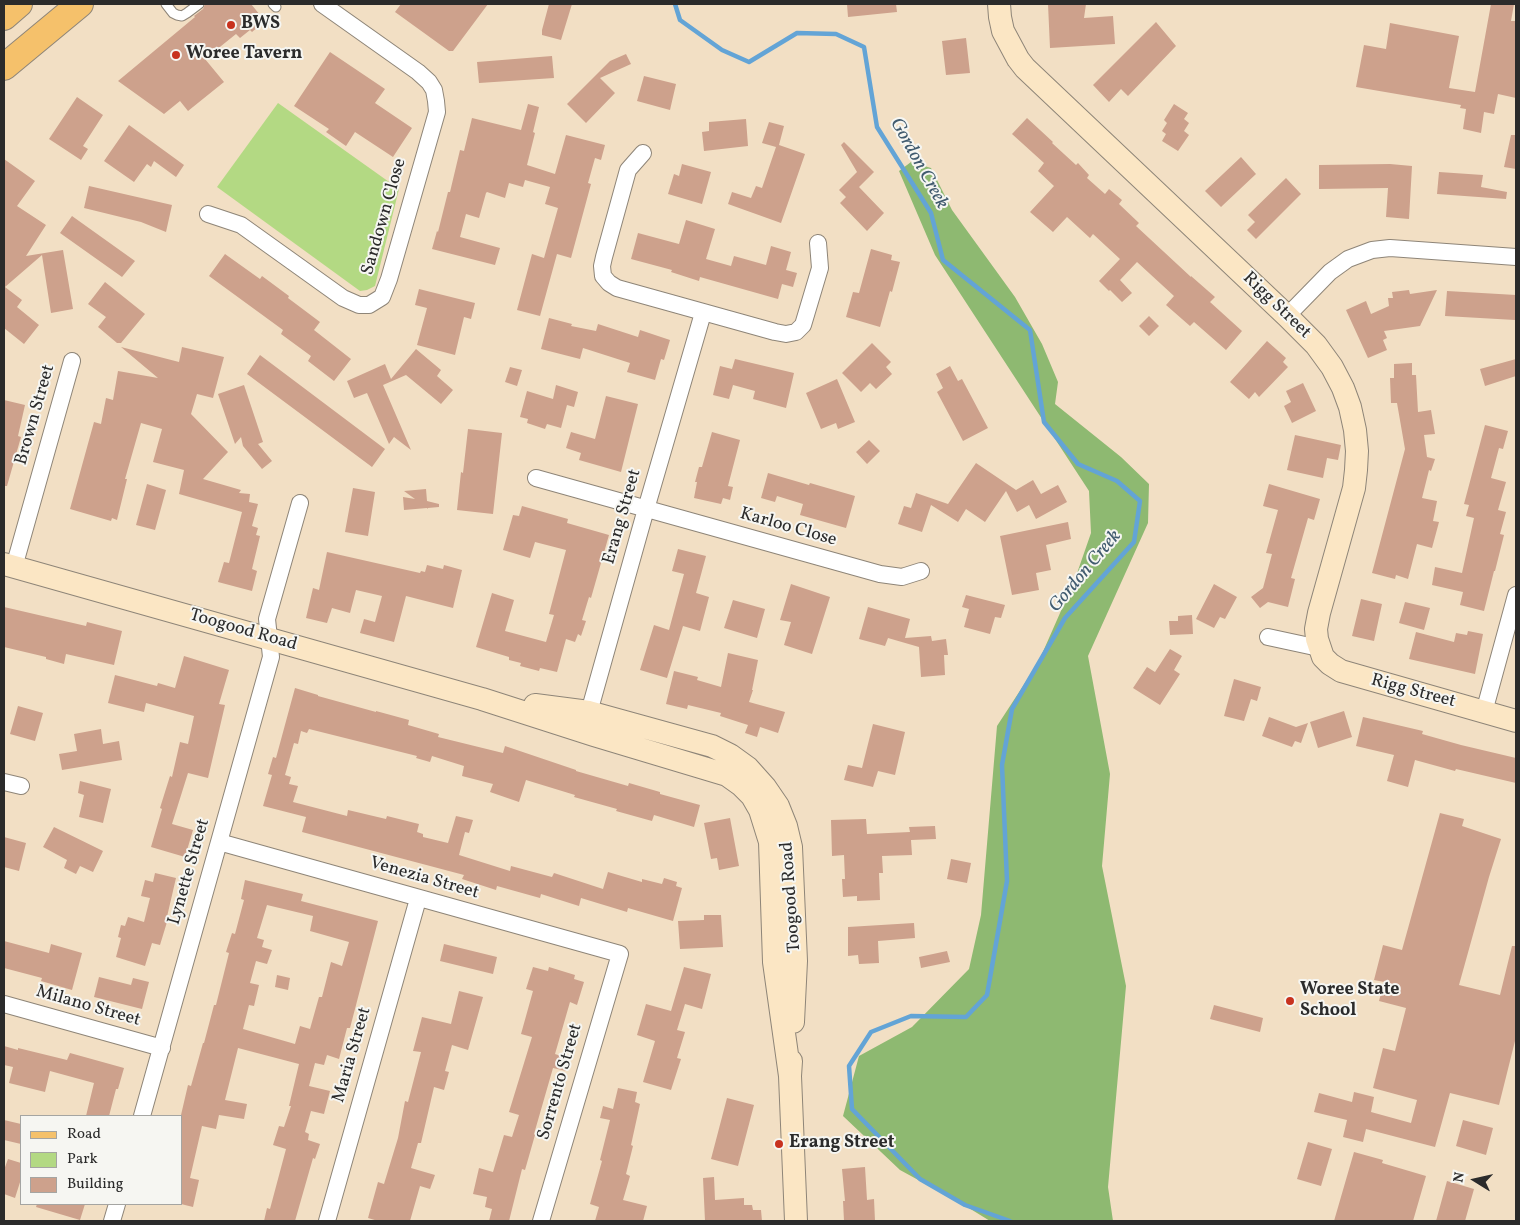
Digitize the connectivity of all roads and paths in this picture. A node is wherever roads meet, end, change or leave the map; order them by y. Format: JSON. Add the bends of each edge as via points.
{"nodes":[{"id":1,"x":19,"y":4,"type":"edge"},
{"id":2,"x":80,"y":4,"type":"edge"},
{"id":3,"x":166,"y":4,"type":"edge"},
{"id":4,"x":199,"y":4,"type":"edge"},
{"id":5,"x":322,"y":4,"type":"edge"},
{"id":6,"x":999,"y":4,"type":"edge"},
{"id":7,"x":1009,"y":4,"type":"edge"},
{"id":8,"x":4,"y":17,"type":"edge"},
{"id":9,"x":1010,"y":44,"type":"junction"},
{"id":10,"x":4,"y":67,"type":"edge"},
{"id":11,"x":643,"y":153,"type":"dead end"},
{"id":12,"x":208,"y":214,"type":"dead end"},
{"id":13,"x":818,"y":243,"type":"dead end"},
{"id":14,"x":1516,"y":257,"type":"edge"},
{"id":15,"x":703,"y":313,"type":"junction"},
{"id":16,"x":1288,"y":316,"type":"junction"},
{"id":17,"x":72,"y":361,"type":"dead end"},
{"id":18,"x":536,"y":478,"type":"dead end"},
{"id":19,"x":300,"y":503,"type":"dead end"},
{"id":20,"x":646,"y":509,"type":"junction"},
{"id":21,"x":9,"y":565,"type":"edge"},
{"id":22,"x":921,"y":571,"type":"dead end"},
{"id":23,"x":1516,"y":594,"type":"edge"},
{"id":24,"x":1268,"y":637,"type":"dead end"},
{"id":25,"x":268,"y":638,"type":"junction"},
{"id":26,"x":1319,"y":648,"type":"junction"},
{"id":27,"x":1484,"y":712,"type":"junction"},
{"id":28,"x":1516,"y":721,"type":"edge"},
{"id":29,"x":587,"y":722,"type":"junction"},
{"id":30,"x":4,"y":782,"type":"edge"},
{"id":31,"x":21,"y":786,"type":"dead end"},
{"id":32,"x":219,"y":842,"type":"junction"},
{"id":33,"x":418,"y":899,"type":"junction"},
{"id":34,"x":620,"y":954,"type":"joint"},
{"id":35,"x":4,"y":1004,"type":"edge"},
{"id":36,"x":162,"y":1048,"type":"junction"},
{"id":37,"x":142,"y":1115,"type":"edge"},
{"id":38,"x":117,"y":1205,"type":"edge"},
{"id":39,"x":799,"y":1219,"type":"edge"},
{"id":40,"x":112,"y":1221,"type":"edge"},
{"id":41,"x":327,"y":1221,"type":"edge"},
{"id":42,"x":541,"y":1221,"type":"edge"}],
"edges":[{"from":1,"to":8,"type":"main road"},
{"from":2,"to":10,"type":"main road"},
{"from":3,"to":4,"type":"lane","via":[[173,13],[182,16]]},
{"from":5,"to":12,"type":"street","name":"Sandown Close","via":[[418,72],[434,90],[437,112],[382,296],[364,305],[343,298],[241,225]]},
{"from":6,"to":9,"type":"street","name":"Rigg Street","via":[[1002,27]]},
{"from":7,"to":9,"type":"street","name":"Rigg Street"},
{"from":9,"to":16,"type":"street","name":"Rigg Street","via":[[1025,68]]},
{"from":11,"to":15,"type":"street","via":[[628,170],[604,257],[604,276],[617,288]]},
{"from":13,"to":15,"type":"street","via":[[820,268],[803,325],[796,332],[775,332]]},
{"from":14,"to":16,"type":"street","via":[[1390,248],[1372,250],[1348,259],[1330,272]]},
{"from":15,"to":20,"type":"street","name":"Erang Street"},
{"from":16,"to":26,"type":"street","name":"Rigg Street","via":[[1316,345],[1343,388],[1350,407],[1357,451],[1354,488],[1319,613],[1316,629]]},
{"from":17,"to":21,"type":"street","name":"Brown Street"},
{"from":18,"to":20,"type":"street","name":"Karloo Close"},
{"from":19,"to":25,"type":"street","name":"Lynette Street","via":[[267,619]]},
{"from":20,"to":22,"type":"street","name":"Karloo Close","via":[[880,574],[902,577]]},
{"from":20,"to":29,"type":"street","name":"Erang Street"},
{"from":21,"to":25,"type":"street","name":"Toogood Road"},
{"from":23,"to":27,"type":"street"},
{"from":24,"to":26,"type":"street"},
{"from":25,"to":29,"type":"street","name":"Toogood Road","via":[[482,698]]},
{"from":25,"to":32,"type":"street","name":"Lynette Street","via":[[271,657]]},
{"from":26,"to":27,"type":"street","name":"Rigg Street","via":[[1323,657],[1340,672]]},
{"from":27,"to":28,"type":"street","name":"Rigg Street"},
{"from":29,"to":39,"type":"street","name":"Toogood Road","via":[[727,775],[752,796],[760,810],[770,842],[774,962],[790,1076]]},
{"from":30,"to":31,"type":"street"},
{"from":32,"to":33,"type":"street","name":"Venezia Street"},
{"from":32,"to":36,"type":"street","name":"Lynette Street"},
{"from":33,"to":34,"type":"street","name":"Venezia Street"},
{"from":33,"to":41,"type":"street","name":"Maria Street"},
{"from":34,"to":42,"type":"street","name":"Sorrento Street"},
{"from":35,"to":36,"type":"street","name":"Milano Street"},
{"from":36,"to":37,"type":"street","name":"Lynette Street"},
{"from":38,"to":40,"type":"street"}]}
